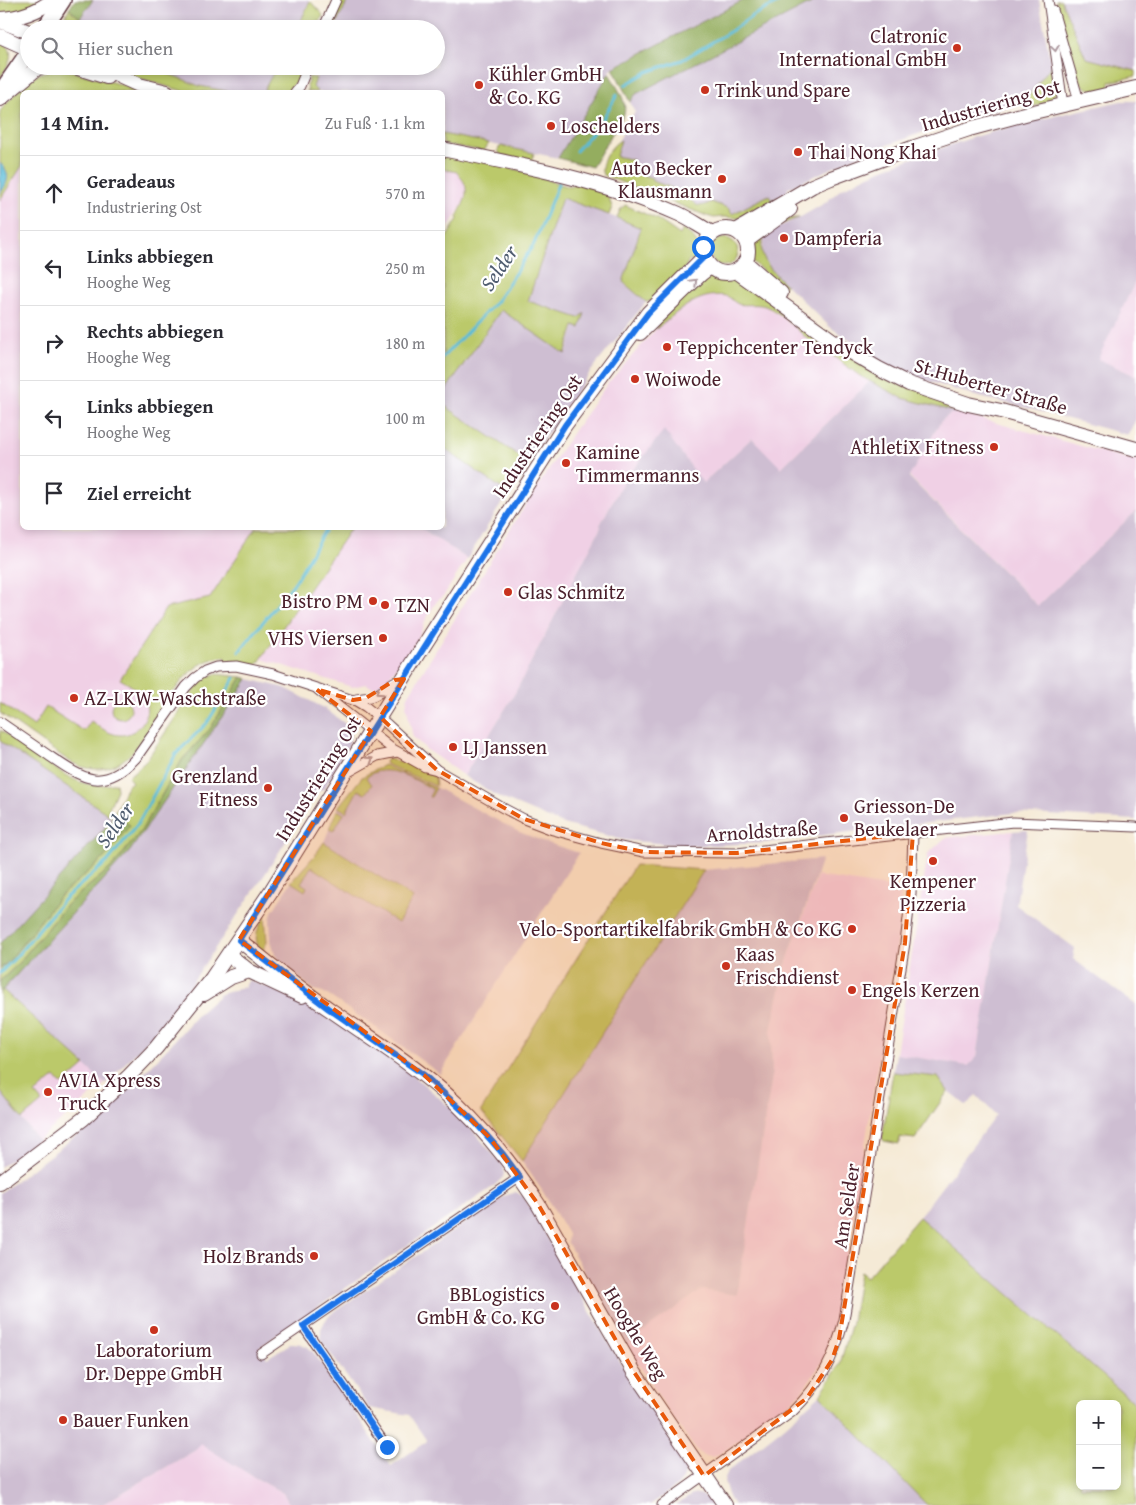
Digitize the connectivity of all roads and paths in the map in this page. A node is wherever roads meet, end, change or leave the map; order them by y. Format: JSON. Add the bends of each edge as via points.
{"nodes":[{"id":1,"x":53,"y":0,"type":"edge"},
{"id":2,"x":63,"y":0,"type":"edge"},
{"id":3,"x":336,"y":0,"type":"edge"},
{"id":4,"x":1049,"y":0,"type":"edge"},
{"id":5,"x":0,"y":20,"type":"edge"},
{"id":6,"x":50,"y":20,"type":"edge"},
{"id":7,"x":327,"y":20,"type":"edge"},
{"id":8,"x":20,"y":28,"type":"edge"},
{"id":9,"x":0,"y":36,"type":"edge"},
{"id":10,"x":20,"y":46,"type":"edge"},
{"id":11,"x":20,"y":63,"type":"edge"},
{"id":12,"x":29,"y":75,"type":"edge"},
{"id":13,"x":99,"y":75,"type":"edge"},
{"id":14,"x":117,"y":75,"type":"edge"},
{"id":15,"x":305,"y":75,"type":"edge"},
{"id":16,"x":134,"y":83,"type":"junction"},
{"id":17,"x":1136,"y":88,"type":"edge"},
{"id":18,"x":159,"y":90,"type":"edge"},
{"id":19,"x":299,"y":90,"type":"edge"},
{"id":20,"x":0,"y":93,"type":"edge"},
{"id":21,"x":0,"y":99,"type":"edge"},
{"id":22,"x":1079,"y":101,"type":"junction"},
{"id":23,"x":1063,"y":105,"type":"junction"},
{"id":24,"x":445,"y":150,"type":"edge"},
{"id":25,"x":741,"y":236,"type":"junction"},
{"id":26,"x":708,"y":250,"type":"junction"},
{"id":27,"x":741,"y":266,"type":"junction"},
{"id":28,"x":1136,"y":449,"type":"edge"},
{"id":29,"x":404,"y":678,"type":"junction"},
{"id":30,"x":316,"y":689,"type":"junction"},
{"id":31,"x":353,"y":700,"type":"junction"},
{"id":32,"x":379,"y":717,"type":"junction"},
{"id":33,"x":0,"y":722,"type":"edge"},
{"id":34,"x":371,"y":731,"type":"junction"},
{"id":35,"x":397,"y":752,"type":"junction"},
{"id":36,"x":437,"y":770,"type":"junction"},
{"id":37,"x":345,"y":774,"type":"junction"},
{"id":38,"x":1136,"y":827,"type":"edge"},
{"id":39,"x":913,"y":833,"type":"junction"},
{"id":40,"x":239,"y":940,"type":"junction"},
{"id":41,"x":229,"y":955,"type":"junction"},
{"id":42,"x":250,"y":971,"type":"junction"},
{"id":43,"x":196,"y":1000,"type":"junction"},
{"id":44,"x":329,"y":1009,"type":"junction"},
{"id":45,"x":520,"y":1177,"type":"junction"},
{"id":46,"x":0,"y":1182,"type":"edge"},
{"id":47,"x":303,"y":1326,"type":"junction"},
{"id":48,"x":261,"y":1354,"type":"dead end"},
{"id":49,"x":387,"y":1447,"type":"dead end"},
{"id":50,"x":704,"y":1476,"type":"junction"},
{"id":51,"x":662,"y":1505,"type":"edge"},
{"id":52,"x":724,"y":1505,"type":"edge"}],
"edges":[{"from":1,"to":5,"type":"street","via":[[20,17]]},
{"from":2,"to":6,"type":"main road"},
{"from":3,"to":7,"type":"street"},
{"from":4,"to":22,"type":"street"},
{"from":4,"to":23,"type":"street","one_way":true},
{"from":5,"to":8,"type":"street"},
{"from":9,"to":10,"type":"street"},
{"from":11,"to":20,"type":"main road"},
{"from":12,"to":21,"type":"street"},
{"from":13,"to":16,"type":"street"},
{"from":14,"to":16,"type":"street"},
{"from":15,"to":19,"type":"street"},
{"from":16,"to":18,"type":"street"},
{"from":17,"to":22,"type":"street","name":"Industriering Ost"},
{"from":22,"to":23,"type":"street","name":"Industriering Ost"},
{"from":23,"to":25,"type":"street","name":"Industriering Ost","via":[[969,129],[860,168]]},
{"from":24,"to":26,"type":"street","via":[[568,176],[680,214]]},
{"from":25,"to":26,"type":"street","via":[[726,228]]},
{"from":25,"to":27,"type":"street","via":[[748,251]]},
{"from":26,"to":27,"type":"street","via":[[720,273]]},
{"from":26,"to":29,"type":"street","name":"Industriering Ost","via":[[648,313],[565,425]]},
{"from":27,"to":28,"type":"street","name":"St.Huberter Straße","via":[[861,359],[909,384],[968,404]]},
{"from":29,"to":31,"type":"street","one_way":true,"via":[[394,680],[370,697]]},
{"from":29,"to":32,"type":"street","name":"Industriering Ost"},
{"from":30,"to":31,"type":"street"},
{"from":30,"to":33,"type":"street","via":[[246,667],[226,666],[205,671],[186,687],[127,769],[106,778],[77,774]]},
{"from":30,"to":34,"type":"street","name":"Arnoldstraße"},
{"from":31,"to":32,"type":"street","name":"Arnoldstraße"},
{"from":32,"to":34,"type":"street","name":"Industriering Ost"},
{"from":32,"to":36,"type":"street","name":"Arnoldstraße"},
{"from":34,"to":35,"type":"street","name":"Arnoldstraße"},
{"from":34,"to":37,"type":"street","name":"Industriering Ost"},
{"from":35,"to":36,"type":"street","name":"Arnoldstraße"},
{"from":37,"to":35,"type":"street","one_way":true,"via":[[376,756]]},
{"from":36,"to":39,"type":"street","name":"Arnoldstraße","via":[[524,819],[553,830],[644,852],[737,853]]},
{"from":37,"to":40,"type":"street","name":"Industriering Ost"},
{"from":38,"to":39,"type":"street","name":"Arnoldstraße","via":[[1013,822]]},
{"from":39,"to":50,"type":"street","name":"Am Selder","via":[[906,944],[855,1261],[839,1339],[832,1360],[807,1398]]},
{"from":40,"to":41,"type":"street","name":"Industriering Ost"},
{"from":40,"to":44,"type":"street","name":"Hooghe Weg"},
{"from":41,"to":42,"type":"street","name":"Hooghe Weg"},
{"from":41,"to":43,"type":"street","name":"Industriering Ost"},
{"from":42,"to":43,"type":"street","via":[[231,978]]},
{"from":42,"to":44,"type":"street","name":"Hooghe Weg"},
{"from":43,"to":46,"type":"street","name":"Industriering Ost","via":[[156,1048],[106,1098]]},
{"from":44,"to":45,"type":"street","name":"Hooghe Weg","via":[[424,1075],[455,1102],[490,1138]]},
{"from":45,"to":47,"type":"street"},
{"from":45,"to":50,"type":"street","name":"Hooghe Weg","via":[[634,1372]]},
{"from":47,"to":48,"type":"street"},
{"from":47,"to":49,"type":"street"},
{"from":50,"to":51,"type":"street","name":"Am Selder"},
{"from":50,"to":52,"type":"street","name":"Hooghe Weg"}]}
